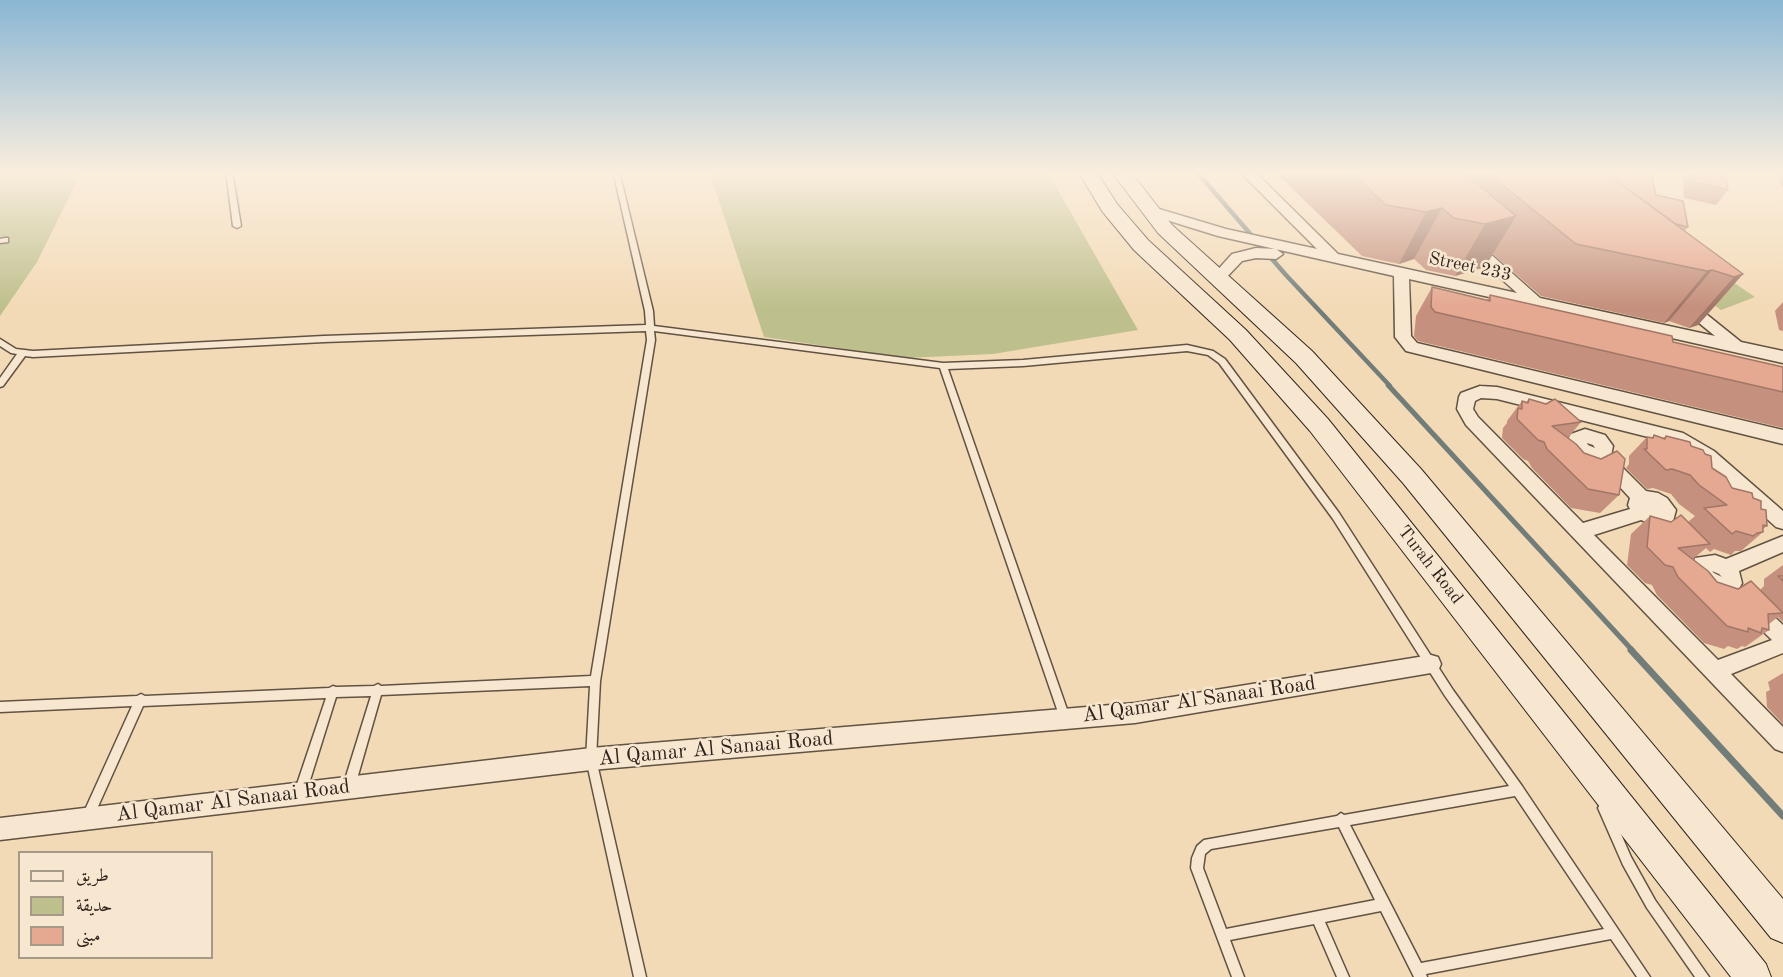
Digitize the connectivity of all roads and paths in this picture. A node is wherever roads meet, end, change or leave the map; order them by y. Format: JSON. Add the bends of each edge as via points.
{"nodes":[{"id":1,"x":236,"y":217,"type":"edge"},
{"id":2,"x":627,"y":217,"type":"edge"},
{"id":3,"x":1117,"y":217,"type":"edge"},
{"id":4,"x":1155,"y":217,"type":"edge"},
{"id":5,"x":1168,"y":217,"type":"edge"},
{"id":6,"x":1290,"y":217,"type":"edge"},
{"id":7,"x":237,"y":226,"type":"dead end"},
{"id":8,"x":1457,"y":232,"type":"edge"},
{"id":9,"x":1460,"y":249,"type":"edge"},
{"id":10,"x":1336,"y":264,"type":"junction"},
{"id":11,"x":1219,"y":277,"type":"junction"},
{"id":12,"x":1401,"y":279,"type":"junction"},
{"id":13,"x":1673,"y":295,"type":"edge"},
{"id":14,"x":1513,"y":296,"type":"junction"},
{"id":15,"x":1536,"y":302,"type":"junction"},
{"id":16,"x":651,"y":328,"type":"junction"},
{"id":17,"x":0,"y":342,"type":"edge"},
{"id":18,"x":22,"y":354,"type":"junction"},
{"id":19,"x":1740,"y":354,"type":"junction"},
{"id":20,"x":1783,"y":357,"type":"edge"},
{"id":21,"x":943,"y":366,"type":"junction"},
{"id":22,"x":1783,"y":370,"type":"edge"},
{"id":23,"x":0,"y":384,"type":"edge"},
{"id":24,"x":1555,"y":407,"type":"junction"},
{"id":25,"x":1634,"y":427,"type":"junction"},
{"id":26,"x":1783,"y":437,"type":"edge"},
{"id":27,"x":1598,"y":447,"type":"junction"},
{"id":28,"x":1642,"y":505,"type":"junction"},
{"id":29,"x":1783,"y":522,"type":"edge"},
{"id":30,"x":1579,"y":532,"type":"junction"},
{"id":31,"x":1676,"y":534,"type":"edge"},
{"id":32,"x":1783,"y":544,"type":"edge"},
{"id":33,"x":1691,"y":548,"type":"edge"},
{"id":34,"x":1728,"y":577,"type":"junction"},
{"id":35,"x":1780,"y":642,"type":"edge"},
{"id":36,"x":1431,"y":664,"type":"junction"},
{"id":37,"x":1714,"y":671,"type":"junction"},
{"id":38,"x":595,"y":681,"type":"junction"},
{"id":39,"x":378,"y":689,"type":"junction"},
{"id":40,"x":333,"y":691,"type":"junction"},
{"id":41,"x":141,"y":699,"type":"junction"},
{"id":42,"x":0,"y":707,"type":"edge"},
{"id":43,"x":1065,"y":718,"type":"junction"},
{"id":44,"x":1783,"y":742,"type":"edge"},
{"id":45,"x":591,"y":759,"type":"junction"},
{"id":46,"x":1589,"y":769,"type":"junction"},
{"id":47,"x":349,"y":788,"type":"junction"},
{"id":48,"x":1518,"y":790,"type":"junction"},
{"id":49,"x":300,"y":793,"type":"junction"},
{"id":50,"x":87,"y":818,"type":"junction"},
{"id":51,"x":1341,"y":819,"type":"junction"},
{"id":52,"x":0,"y":829,"type":"edge"},
{"id":53,"x":1384,"y":904,"type":"junction"},
{"id":54,"x":1317,"y":917,"type":"junction"},
{"id":55,"x":1783,"y":927,"type":"edge"},
{"id":56,"x":1614,"y":933,"type":"junction"},
{"id":57,"x":1222,"y":936,"type":"junction"},
{"id":58,"x":1419,"y":974,"type":"edge"},
{"id":59,"x":640,"y":977,"type":"edge"},
{"id":60,"x":1238,"y":977,"type":"edge"},
{"id":61,"x":1343,"y":977,"type":"edge"},
{"id":62,"x":1644,"y":977,"type":"edge"},
{"id":63,"x":1703,"y":977,"type":"edge"},
{"id":64,"x":1753,"y":977,"type":"edge"}],
"edges":[{"from":1,"to":7,"type":"lane"},
{"from":2,"to":16,"type":"lane"},
{"from":3,"to":46,"type":"main road","name":"Turah Road","via":[[1141,245],[1238,335],[1319,425]]},
{"from":4,"to":11,"type":"main road"},
{"from":5,"to":10,"type":"street","name":"Street 233"},
{"from":6,"to":10,"type":"street"},
{"from":8,"to":15,"type":"street"},
{"from":9,"to":14,"type":"street"},
{"from":10,"to":11,"type":"street","name":"Street 233","via":[[1256,253],[1237,257]]},
{"from":10,"to":12,"type":"street","name":"Street 233"},
{"from":11,"to":55,"type":"main road","via":[[1321,374],[1412,476]]},
{"from":12,"to":14,"type":"street","name":"Street 233"},
{"from":12,"to":19,"type":"street","name":"Street 233"},
{"from":12,"to":26,"type":"street","via":[[1403,337],[1417,349]]},
{"from":13,"to":19,"type":"street"},
{"from":14,"to":15,"type":"street","name":"Street 233"},
{"from":15,"to":19,"type":"street","name":"Street 233"},
{"from":16,"to":18,"type":"lane"},
{"from":16,"to":21,"type":"lane"},
{"from":16,"to":38,"type":"lane"},
{"from":17,"to":18,"type":"lane"},
{"from":18,"to":23,"type":"lane"},
{"from":19,"to":20,"type":"street","name":"Street 233"},
{"from":19,"to":22,"type":"street","name":"Street 233"},
{"from":21,"to":36,"type":"lane","via":[[1187,348],[1216,356],[1336,516]]},
{"from":21,"to":43,"type":"lane"},
{"from":24,"to":25,"type":"street"},
{"from":24,"to":27,"type":"street","via":[[1581,435],[1576,442],[1581,449]]},
{"from":24,"to":30,"type":"street","via":[[1480,392],[1467,397],[1465,409],[1472,421]]},
{"from":25,"to":27,"type":"street"},
{"from":25,"to":29,"type":"street","via":[[1693,446]]},
{"from":27,"to":28,"type":"street"},
{"from":28,"to":30,"type":"street"},
{"from":28,"to":31,"type":"street"},
{"from":30,"to":37,"type":"street"},
{"from":32,"to":34,"type":"street"},
{"from":33,"to":34,"type":"street","via":[[1706,562],[1701,571],[1707,579],[1722,586]]},
{"from":34,"to":35,"type":"street"},
{"from":35,"to":37,"type":"street"},
{"from":36,"to":43,"type":"street","name":"Al Qamar Al Sanaai Road","via":[[1135,713]]},
{"from":36,"to":48,"type":"lane"},
{"from":37,"to":44,"type":"street"},
{"from":38,"to":39,"type":"lane"},
{"from":38,"to":45,"type":"lane"},
{"from":39,"to":40,"type":"lane"},
{"from":39,"to":47,"type":"lane"},
{"from":40,"to":41,"type":"lane"},
{"from":40,"to":49,"type":"lane"},
{"from":41,"to":42,"type":"lane"},
{"from":41,"to":50,"type":"lane"},
{"from":43,"to":45,"type":"street","name":"Al Qamar Al Sanaai Road"},
{"from":45,"to":47,"type":"street","name":"Al Qamar Al Sanaai Road"},
{"from":45,"to":59,"type":"lane"},
{"from":46,"to":63,"type":"lane","via":[[1627,861],[1651,904]]},
{"from":46,"to":64,"type":"main road","name":"Turah Road"},
{"from":47,"to":49,"type":"street","name":"Al Qamar Al Sanaai Road"},
{"from":48,"to":51,"type":"lane"},
{"from":48,"to":56,"type":"lane"},
{"from":49,"to":50,"type":"street","name":"Al Qamar Al Sanaai Road"},
{"from":50,"to":52,"type":"street","name":"Al Qamar Al Sanaai Road"},
{"from":51,"to":53,"type":"lane"},
{"from":51,"to":57,"type":"lane","via":[[1217,842],[1202,850],[1197,868]]},
{"from":53,"to":54,"type":"lane"},
{"from":53,"to":58,"type":"lane"},
{"from":54,"to":57,"type":"lane"},
{"from":54,"to":61,"type":"lane"},
{"from":56,"to":58,"type":"lane"},
{"from":56,"to":62,"type":"lane"},
{"from":57,"to":60,"type":"lane"}]}
